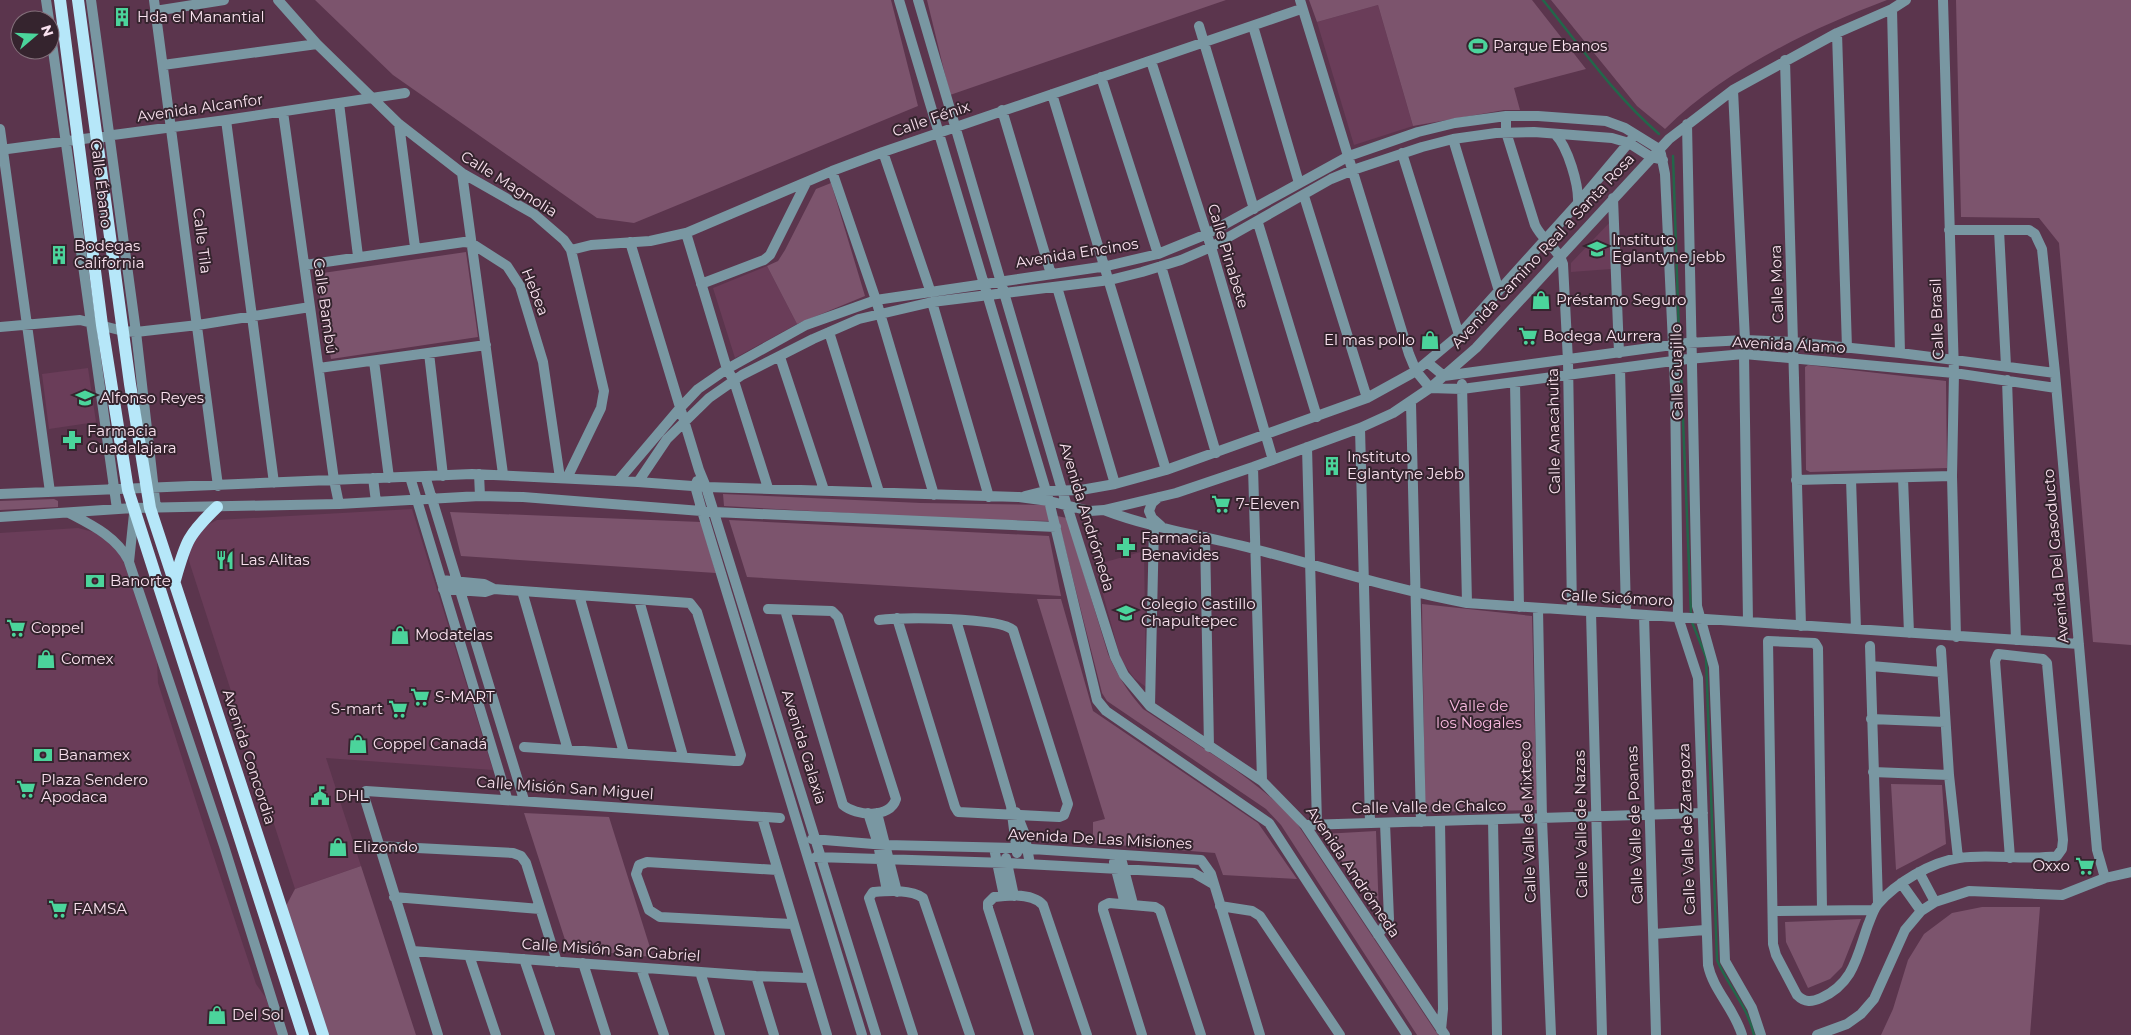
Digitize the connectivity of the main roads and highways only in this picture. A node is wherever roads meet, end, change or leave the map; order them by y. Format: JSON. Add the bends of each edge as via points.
{"nodes":[{"id":1,"x":60,"y":0,"type":"edge"},
{"id":2,"x":78,"y":0,"type":"edge"},
{"id":3,"x":150,"y":488,"type":"joint"},
{"id":4,"x":217,"y":507,"type":"road end"},
{"id":5,"x":175,"y":580,"type":"junction"},
{"id":6,"x":304,"y":1035,"type":"edge"},
{"id":7,"x":322,"y":1035,"type":"edge"}],
"edges":[{"from":1,"to":6,"type":"main road","name":"Calle Ébano","via":[[102,325],[128,490]]},
{"from":2,"to":3,"type":"main road","name":"Calle Ébano","via":[[103,137],[122,331]]},
{"from":3,"to":5,"type":"main road","name":"Avenida Concordia"},
{"from":4,"to":5,"type":"main road","via":[[186,541]]},
{"from":5,"to":7,"type":"main road","name":"Avenida Concordia"}]}
